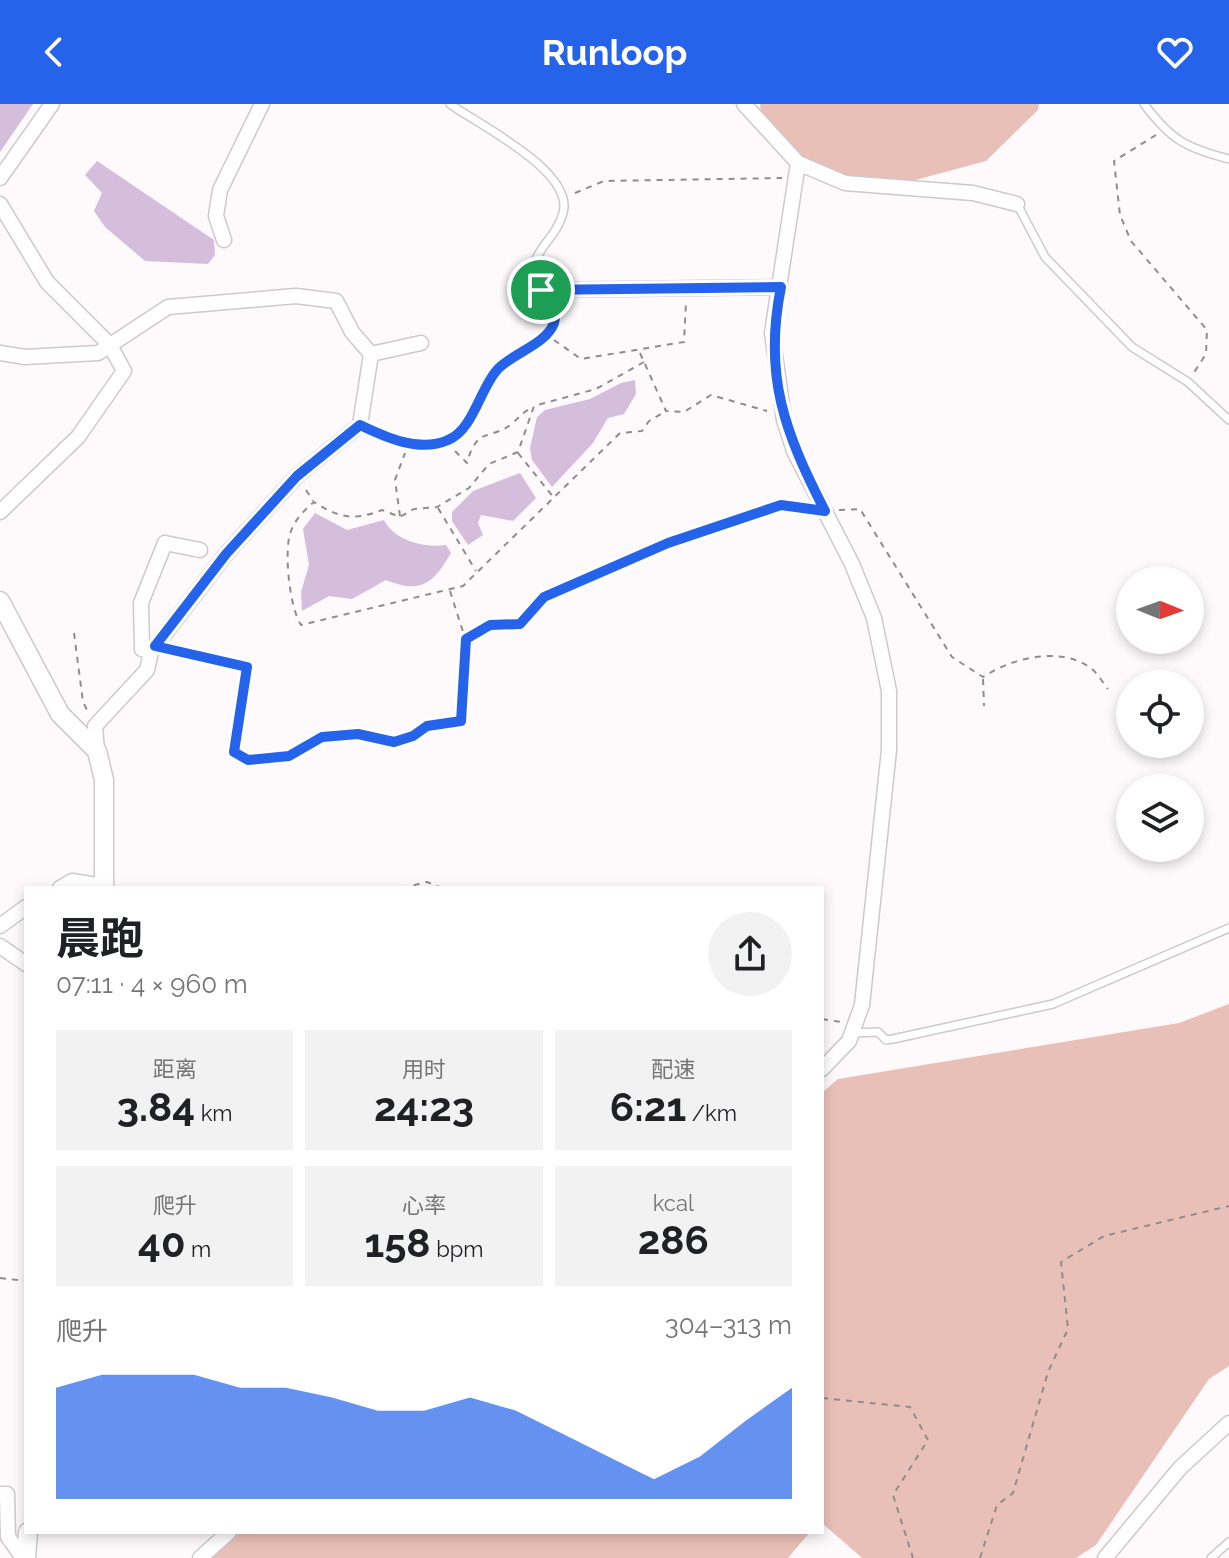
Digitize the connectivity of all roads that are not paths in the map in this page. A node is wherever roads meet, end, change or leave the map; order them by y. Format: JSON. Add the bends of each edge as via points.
{"nodes":[{"id":1,"x":52,"y":104,"type":"edge"},
{"id":2,"x":262,"y":104,"type":"edge"},
{"id":3,"x":450,"y":104,"type":"edge"},
{"id":4,"x":744,"y":104,"type":"edge"},
{"id":5,"x":1144,"y":104,"type":"edge"},
{"id":6,"x":1229,"y":159,"type":"edge"},
{"id":7,"x":797,"y":169,"type":"junction"},
{"id":8,"x":0,"y":178,"type":"edge"},
{"id":9,"x":0,"y":204,"type":"edge"},
{"id":10,"x":1017,"y":204,"type":"joint"},
{"id":11,"x":0,"y":226,"type":"edge"},
{"id":12,"x":19,"y":235,"type":"junction"},
{"id":13,"x":224,"y":240,"type":"dead end"},
{"id":14,"x":781,"y":287,"type":"junction"},
{"id":15,"x":541,"y":290,"type":"junction"},
{"id":16,"x":421,"y":343,"type":"dead end"},
{"id":17,"x":110,"y":345,"type":"junction"},
{"id":18,"x":0,"y":353,"type":"edge"},
{"id":19,"x":371,"y":354,"type":"junction"},
{"id":20,"x":1229,"y":420,"type":"edge"},
{"id":21,"x":360,"y":425,"type":"junction"},
{"id":22,"x":0,"y":512,"type":"edge"},
{"id":23,"x":200,"y":550,"type":"dead end"},
{"id":24,"x":0,"y":601,"type":"edge"},
{"id":25,"x":153,"y":649,"type":"junction"},
{"id":26,"x":97,"y":751,"type":"junction"},
{"id":27,"x":63,"y":886,"type":"edge"},
{"id":28,"x":99,"y":886,"type":"edge"},
{"id":29,"x":104,"y":886,"type":"edge"},
{"id":30,"x":24,"y":908,"type":"edge"},
{"id":31,"x":3,"y":919,"type":"edge"},
{"id":32,"x":1229,"y":928,"type":"edge"},
{"id":33,"x":0,"y":946,"type":"edge"},
{"id":34,"x":24,"y":963,"type":"edge"},
{"id":35,"x":854,"y":1028,"type":"junction"},
{"id":36,"x":824,"y":1067,"type":"edge"},
{"id":37,"x":1229,"y":1423,"type":"edge"},
{"id":38,"x":0,"y":1494,"type":"edge"},
{"id":39,"x":28,"y":1534,"type":"edge"},
{"id":40,"x":227,"y":1534,"type":"edge"},
{"id":41,"x":1229,"y":1542,"type":"edge"},
{"id":42,"x":24,"y":1558,"type":"edge"},
{"id":43,"x":200,"y":1558,"type":"edge"},
{"id":44,"x":1105,"y":1558,"type":"edge"},
{"id":45,"x":1211,"y":1558,"type":"edge"}],
"edges":[{"from":1,"to":8,"type":"street"},
{"from":2,"to":13,"type":"street","via":[[220,190],[216,216]]},
{"from":3,"to":15,"type":"lane","via":[[530,159],[563,199],[563,215],[532,268]]},
{"from":4,"to":7,"type":"street"},
{"from":5,"to":6,"type":"lane","via":[[1164,131],[1193,149]]},
{"from":7,"to":10,"type":"street","via":[[845,183],[973,193]]},
{"from":7,"to":14,"type":"street"},
{"from":9,"to":12,"type":"street"},
{"from":10,"to":20,"type":"lane","via":[[1045,257],[1132,347],[1188,382]]},
{"from":11,"to":12,"type":"street"},
{"from":12,"to":17,"type":"street","via":[[47,282]]},
{"from":14,"to":15,"type":"street"},
{"from":14,"to":35,"type":"street","via":[[772,333],[782,409],[794,451],[874,618],[889,691],[889,750],[862,1005]]},
{"from":15,"to":21,"type":"lane","via":[[555,315],[546,334],[498,369],[462,429],[447,441],[408,443]]},
{"from":16,"to":19,"type":"street"},
{"from":17,"to":18,"type":"street","via":[[98,353]]},
{"from":17,"to":19,"type":"street","via":[[168,307],[296,296],[336,301]]},
{"from":17,"to":22,"type":"street","via":[[124,371],[78,437]]},
{"from":19,"to":21,"type":"street"},
{"from":21,"to":25,"type":"street","via":[[286,487]]},
{"from":23,"to":25,"type":"street","via":[[165,543],[141,603],[142,649]]},
{"from":24,"to":26,"type":"street","via":[[60,714]]},
{"from":25,"to":26,"type":"street","via":[[147,670],[95,726]]},
{"from":26,"to":29,"type":"street","via":[[104,780]]},
{"from":27,"to":28,"type":"street","via":[[72,881]]},
{"from":30,"to":31,"type":"street"},
{"from":32,"to":35,"type":"lane","via":[[1044,1007],[886,1040],[878,1032]]},
{"from":33,"to":34,"type":"street"},
{"from":35,"to":36,"type":"street"},
{"from":37,"to":44,"type":"street","via":[[1180,1468]]},
{"from":38,"to":42,"type":"street","via":[[7,1494],[8,1537]]},
{"from":39,"to":42,"type":"street"},
{"from":40,"to":43,"type":"street"},
{"from":41,"to":45,"type":"lane"}]}
